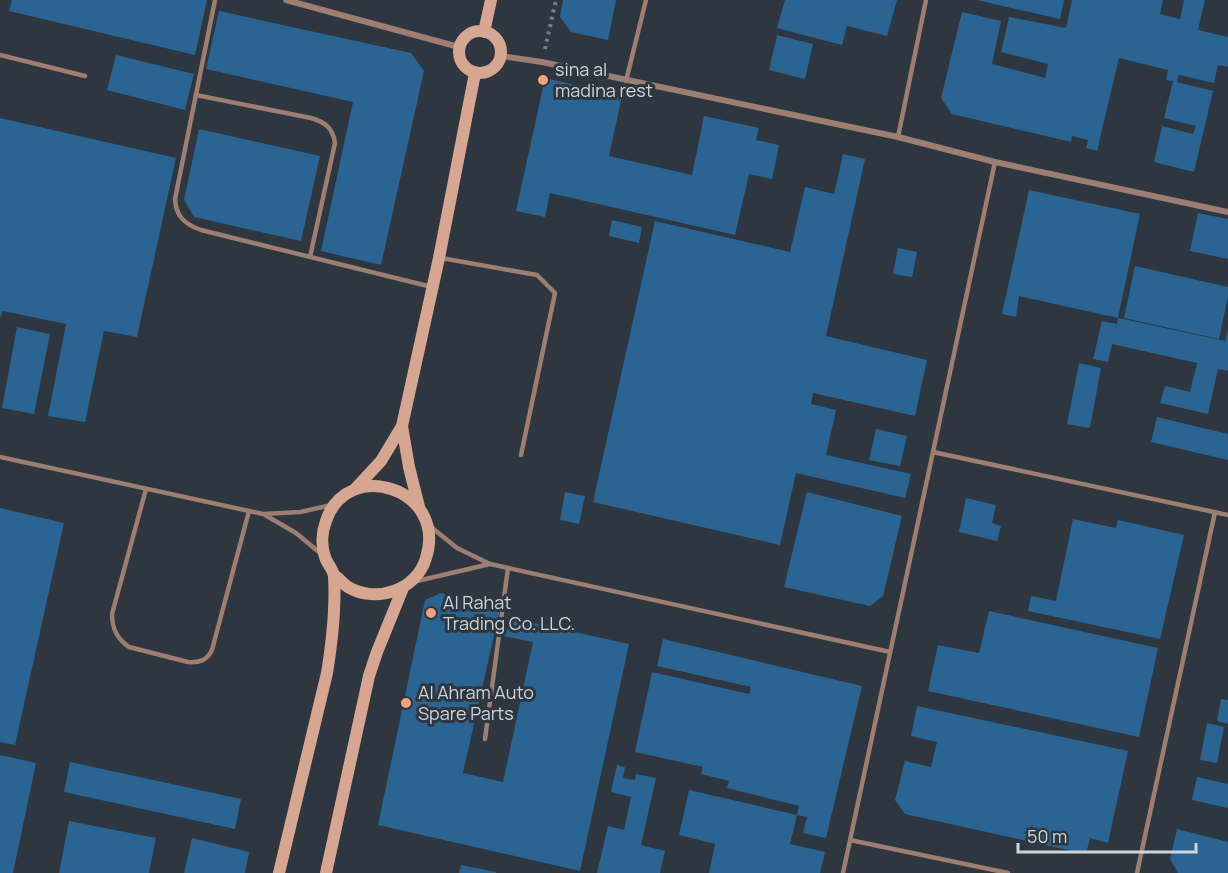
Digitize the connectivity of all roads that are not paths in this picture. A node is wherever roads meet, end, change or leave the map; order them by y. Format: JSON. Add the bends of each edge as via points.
{"nodes":[{"id":1,"x":215,"y":0,"type":"edge"},
{"id":2,"x":286,"y":0,"type":"edge"},
{"id":3,"x":491,"y":0,"type":"edge"},
{"id":4,"x":646,"y":0,"type":"edge"},
{"id":5,"x":926,"y":0,"type":"edge"},
{"id":6,"x":484,"y":32,"type":"junction"},
{"id":7,"x":459,"y":47,"type":"junction"},
{"id":8,"x":0,"y":55,"type":"edge"},
{"id":9,"x":501,"y":56,"type":"junction"},
{"id":10,"x":475,"y":73,"type":"junction"},
{"id":11,"x":85,"y":76,"type":"dead end"},
{"id":12,"x":626,"y":81,"type":"junction"},
{"id":13,"x":196,"y":95,"type":"junction"},
{"id":14,"x":898,"y":137,"type":"junction"},
{"id":15,"x":994,"y":162,"type":"junction"},
{"id":16,"x":1228,"y":212,"type":"edge"},
{"id":17,"x":310,"y":257,"type":"junction"},
{"id":18,"x":439,"y":258,"type":"junction"},
{"id":19,"x":432,"y":287,"type":"junction"},
{"id":20,"x":402,"y":426,"type":"junction"},
{"id":21,"x":933,"y":452,"type":"junction"},
{"id":22,"x":521,"y":455,"type":"dead end"},
{"id":23,"x":0,"y":457,"type":"edge"},
{"id":24,"x":146,"y":489,"type":"junction"},
{"id":25,"x":352,"y":491,"type":"junction"},
{"id":26,"x":336,"y":503,"type":"junction"},
{"id":27,"x":419,"y":508,"type":"junction"},
{"id":28,"x":249,"y":511,"type":"junction"},
{"id":29,"x":1215,"y":512,"type":"junction"},
{"id":30,"x":263,"y":514,"type":"junction"},
{"id":31,"x":1228,"y":515,"type":"edge"},
{"id":32,"x":428,"y":524,"type":"junction"},
{"id":33,"x":325,"y":557,"type":"junction"},
{"id":34,"x":490,"y":564,"type":"junction"},
{"id":35,"x":508,"y":568,"type":"junction"},
{"id":36,"x":334,"y":575,"type":"junction"},
{"id":37,"x":406,"y":586,"type":"junction"},
{"id":38,"x":890,"y":652,"type":"junction"},
{"id":39,"x":484,"y":740,"type":"dead end"},
{"id":40,"x":850,"y":840,"type":"junction"},
{"id":41,"x":279,"y":873,"type":"edge"},
{"id":42,"x":326,"y":873,"type":"edge"},
{"id":43,"x":843,"y":873,"type":"edge"},
{"id":44,"x":1008,"y":873,"type":"edge"},
{"id":45,"x":1137,"y":873,"type":"edge"}],
"edges":[{"from":1,"to":13,"type":"lane"},
{"from":2,"to":7,"type":"street"},
{"from":3,"to":6,"type":"street"},
{"from":4,"to":12,"type":"lane"},
{"from":5,"to":14,"type":"lane"},
{"from":6,"to":7,"type":"street","via":[[466,36]]},
{"from":6,"to":9,"type":"street","via":[[495,38]]},
{"from":7,"to":10,"type":"street","via":[[460,60]]},
{"from":8,"to":11,"type":"lane"},
{"from":9,"to":10,"type":"street","via":[[492,70]]},
{"from":9,"to":12,"type":"street"},
{"from":10,"to":18,"type":"street"},
{"from":12,"to":14,"type":"street"},
{"from":13,"to":17,"type":"lane","via":[[175,199],[181,219],[201,230]]},
{"from":13,"to":17,"type":"lane","via":[[311,118],[331,129],[335,143]]},
{"from":14,"to":15,"type":"street"},
{"from":15,"to":16,"type":"street"},
{"from":15,"to":21,"type":"lane"},
{"from":17,"to":19,"type":"lane"},
{"from":18,"to":19,"type":"street"},
{"from":18,"to":22,"type":"lane","via":[[537,275],[555,293]]},
{"from":19,"to":20,"type":"street"},
{"from":20,"to":25,"type":"street","via":[[381,461]]},
{"from":20,"to":27,"type":"street"},
{"from":21,"to":29,"type":"lane"},
{"from":21,"to":38,"type":"lane"},
{"from":23,"to":24,"type":"lane"},
{"from":24,"to":28,"type":"lane"},
{"from":24,"to":28,"type":"lane","via":[[112,614],[114,630],[129,647],[188,662],[203,660],[212,650]]},
{"from":25,"to":26,"type":"street"},
{"from":25,"to":27,"type":"street","via":[[370,486],[389,487],[406,495]]},
{"from":26,"to":30,"type":"lane","via":[[300,512]]},
{"from":26,"to":33,"type":"street","via":[[326,519],[322,538]]},
{"from":27,"to":32,"type":"street"},
{"from":28,"to":30,"type":"lane"},
{"from":29,"to":31,"type":"lane"},
{"from":29,"to":45,"type":"lane"},
{"from":30,"to":33,"type":"lane","via":[[296,533]]},
{"from":32,"to":34,"type":"lane","via":[[457,548]]},
{"from":32,"to":37,"type":"street","via":[[430,546],[424,566]]},
{"from":33,"to":36,"type":"street"},
{"from":34,"to":35,"type":"lane"},
{"from":34,"to":37,"type":"lane"},
{"from":35,"to":38,"type":"lane"},
{"from":35,"to":39,"type":"lane"},
{"from":36,"to":37,"type":"street","via":[[366,594],[385,594]]},
{"from":36,"to":41,"type":"street","via":[[327,673]]},
{"from":37,"to":42,"type":"street","via":[[369,676]]},
{"from":38,"to":40,"type":"lane"},
{"from":40,"to":43,"type":"lane"},
{"from":40,"to":44,"type":"lane"}]}
